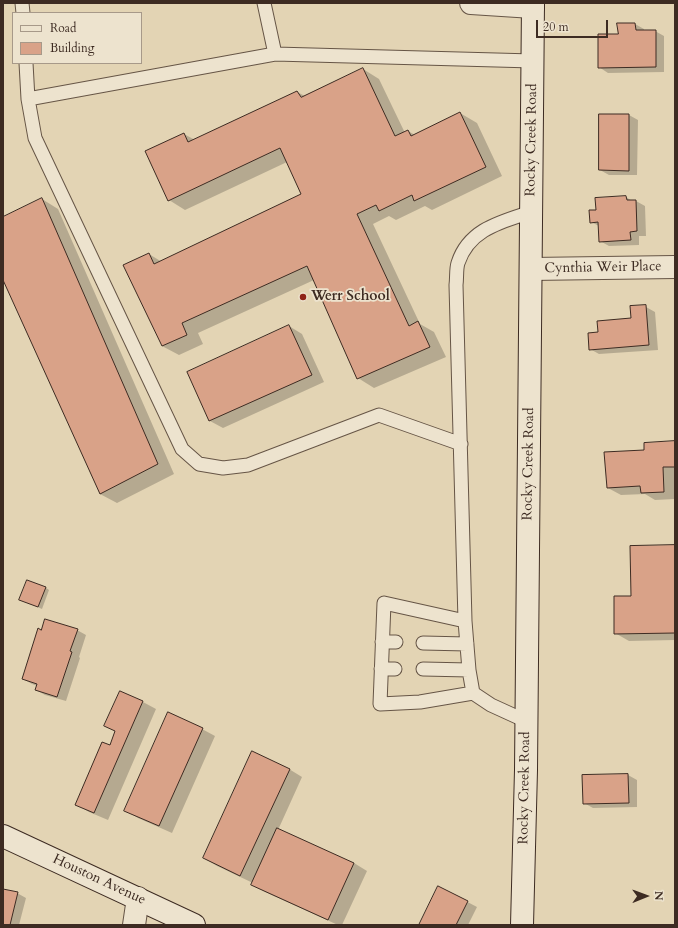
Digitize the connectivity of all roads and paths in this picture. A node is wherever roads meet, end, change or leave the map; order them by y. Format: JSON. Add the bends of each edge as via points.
{"nodes":[{"id":1,"x":264,"y":3,"type":"edge"},
{"id":2,"x":471,"y":3,"type":"edge"},
{"id":3,"x":533,"y":5,"type":"edge"},
{"id":4,"x":275,"y":54,"type":"junction"},
{"id":5,"x":533,"y":61,"type":"junction"},
{"id":6,"x":26,"y":64,"type":"edge"},
{"id":7,"x":28,"y":99,"type":"junction"},
{"id":8,"x":531,"y":212,"type":"junction"},
{"id":9,"x":675,"y":266,"type":"edge"},
{"id":10,"x":531,"y":269,"type":"junction"},
{"id":11,"x":461,"y":444,"type":"junction"},
{"id":12,"x":466,"y":621,"type":"junction"},
{"id":13,"x":382,"y":642,"type":"junction"},
{"id":14,"x":396,"y":642,"type":"dead end"},
{"id":15,"x":423,"y":643,"type":"dead end"},
{"id":16,"x":467,"y":644,"type":"junction"},
{"id":17,"x":381,"y":669,"type":"junction"},
{"id":18,"x":395,"y":669,"type":"dead end"},
{"id":19,"x":423,"y":669,"type":"dead end"},
{"id":20,"x":469,"y":670,"type":"junction"},
{"id":21,"x":473,"y":693,"type":"junction"},
{"id":22,"x":526,"y":721,"type":"junction"},
{"id":23,"x":3,"y":836,"type":"edge"},
{"id":24,"x":138,"y":898,"type":"junction"},
{"id":25,"x":134,"y":925,"type":"edge"},
{"id":26,"x":194,"y":925,"type":"edge"},
{"id":27,"x":522,"y":925,"type":"edge"}],
"edges":[{"from":1,"to":4,"type":"lane"},
{"from":2,"to":3,"type":"street"},
{"from":3,"to":5,"type":"street","name":"Rocky Creek Road"},
{"from":4,"to":5,"type":"lane"},
{"from":4,"to":7,"type":"lane"},
{"from":5,"to":8,"type":"street","name":"Rocky Creek Road"},
{"from":6,"to":7,"type":"lane"},
{"from":7,"to":11,"type":"lane","via":[[34,138],[182,449],[199,464],[223,468],[248,465],[379,416]]},
{"from":8,"to":10,"type":"street","name":"Rocky Creek Road"},
{"from":8,"to":11,"type":"lane","via":[[497,223],[478,233],[465,247],[457,264]]},
{"from":9,"to":10,"type":"street","name":"Cynthia Weir Place"},
{"from":10,"to":22,"type":"street","name":"Rocky Creek Road"},
{"from":11,"to":12,"type":"lane"},
{"from":12,"to":13,"type":"lane","via":[[384,603]]},
{"from":12,"to":16,"type":"lane"},
{"from":13,"to":14,"type":"lane"},
{"from":13,"to":17,"type":"lane"},
{"from":15,"to":16,"type":"lane"},
{"from":16,"to":20,"type":"lane"},
{"from":17,"to":18,"type":"lane"},
{"from":17,"to":21,"type":"lane","via":[[380,704],[420,702]]},
{"from":19,"to":20,"type":"lane"},
{"from":20,"to":21,"type":"lane"},
{"from":21,"to":22,"type":"lane","via":[[491,705]]},
{"from":22,"to":27,"type":"street","name":"Rocky Creek Road"},
{"from":23,"to":24,"type":"street","name":"Houston Avenue"},
{"from":24,"to":25,"type":"street"},
{"from":24,"to":26,"type":"street","name":"Houston Avenue"}]}
